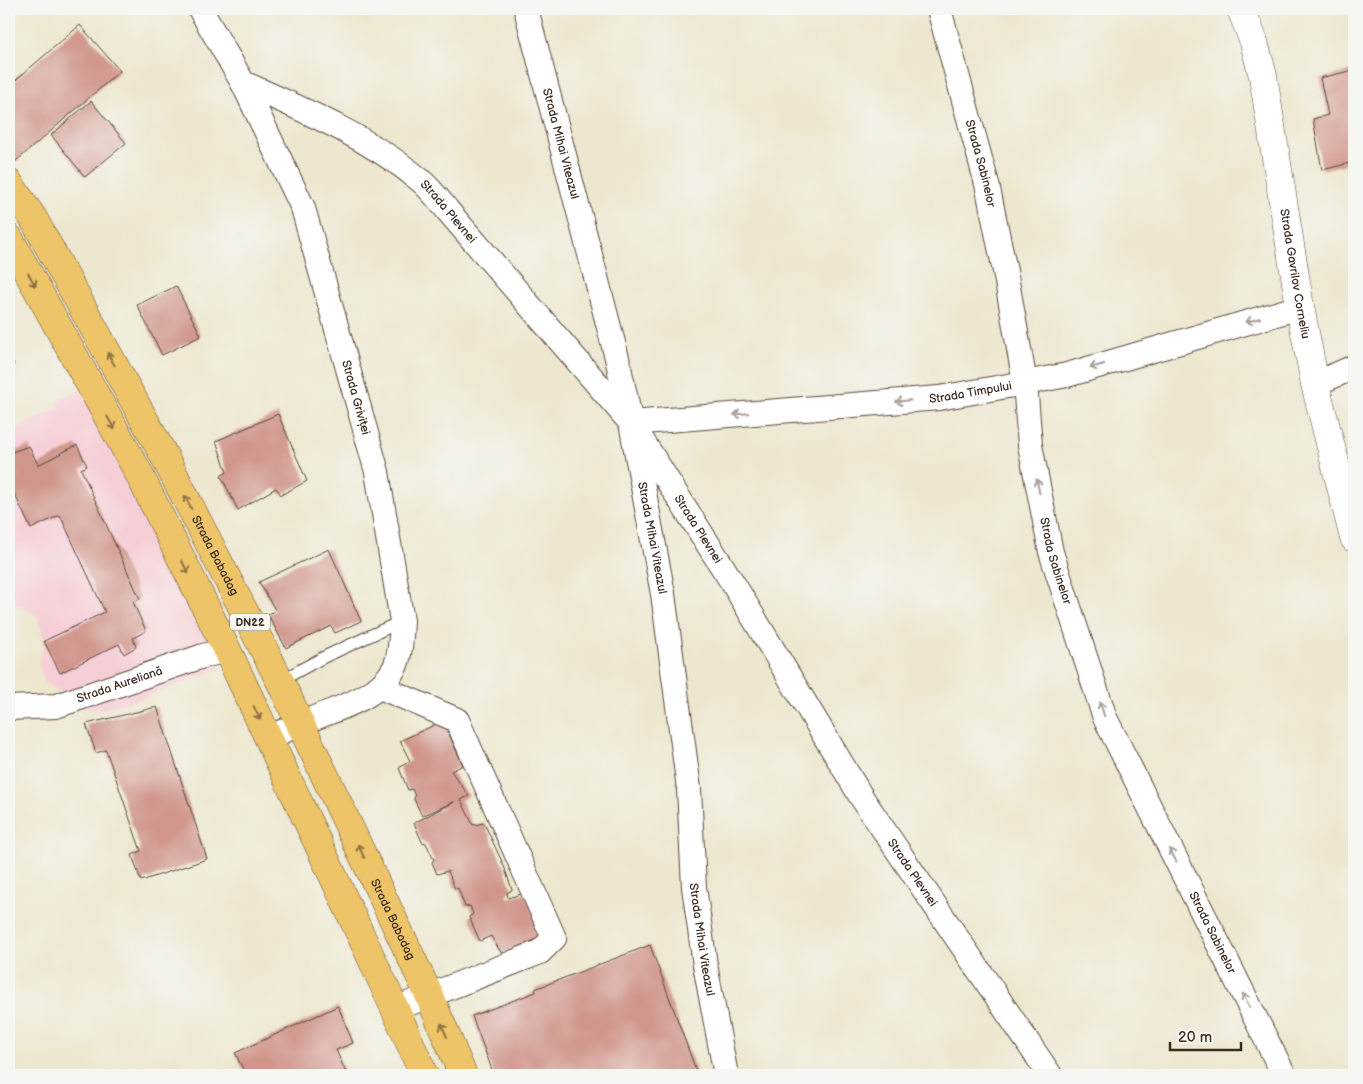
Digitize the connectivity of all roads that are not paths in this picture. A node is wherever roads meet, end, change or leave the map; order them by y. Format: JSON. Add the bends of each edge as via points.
{"nodes":[{"id":1,"x":200,"y":9,"type":"edge"},
{"id":2,"x":526,"y":9,"type":"edge"},
{"id":3,"x":939,"y":9,"type":"edge"},
{"id":4,"x":1241,"y":9,"type":"edge"},
{"id":5,"x":243,"y":83,"type":"junction"},
{"id":6,"x":9,"y":184,"type":"edge"},
{"id":7,"x":9,"y":238,"type":"edge"},
{"id":8,"x":1300,"y":307,"type":"junction"},
{"id":9,"x":1354,"y":367,"type":"edge"},
{"id":10,"x":1025,"y":383,"type":"junction"},
{"id":11,"x":1315,"y":384,"type":"junction"},
{"id":12,"x":631,"y":423,"type":"junction"},
{"id":13,"x":1354,"y":538,"type":"edge"},
{"id":14,"x":402,"y":621,"type":"junction"},
{"id":15,"x":227,"y":650,"type":"junction"},
{"id":16,"x":280,"y":680,"type":"junction"},
{"id":17,"x":380,"y":687,"type":"junction"},
{"id":18,"x":9,"y":708,"type":"edge"},
{"id":19,"x":301,"y":724,"type":"junction"},
{"id":20,"x":269,"y":738,"type":"junction"},
{"id":21,"x":429,"y":995,"type":"junction"},
{"id":22,"x":395,"y":1009,"type":"junction"},
{"id":23,"x":424,"y":1075,"type":"edge"},
{"id":24,"x":463,"y":1075,"type":"edge"},
{"id":25,"x":726,"y":1075,"type":"edge"},
{"id":26,"x":1050,"y":1075,"type":"edge"},
{"id":27,"x":1284,"y":1075,"type":"edge"}],
"edges":[{"from":1,"to":5,"type":"street","name":"Strada Griviței"},
{"from":2,"to":12,"type":"street","name":"Strada Mihai Viteazul"},
{"from":3,"to":10,"type":"street","name":"Strada Sabinelor","via":[[987,184]]},
{"from":4,"to":8,"type":"street","name":"Strada Gavrilov Corneliu","via":[[1263,76]]},
{"from":5,"to":12,"type":"street","name":"Strada Plevnei","via":[[315,115],[384,153],[421,181]]},
{"from":5,"to":14,"type":"street","name":"Strada Griviței","via":[[303,208],[377,472]]},
{"from":16,"to":6,"type":"main road","name":"Strada Babadag","number":"DN22","one_way":true,"via":[[161,450],[33,218]]},
{"from":7,"to":15,"type":"main road","one_way":true,"via":[[136,468]]},
{"from":8,"to":10,"type":"street","name":"Strada Timpului","one_way":true,"via":[[1067,375]]},
{"from":8,"to":11,"type":"street","name":"Strada Gavrilov Corneliu"},
{"from":9,"to":11,"type":"street"},
{"from":10,"to":12,"type":"street","name":"Strada Timpului","one_way":true,"via":[[939,398]]},
{"from":27,"to":10,"type":"street","name":"Strada Sabinelor","one_way":true,"via":[[1105,718],[1051,552],[1030,446]]},
{"from":11,"to":13,"type":"street","name":"Strada Gavrilov Corneliu"},
{"from":12,"to":25,"type":"street","name":"Strada Mihai Viteazul","via":[[663,594],[689,789],[694,887]]},
{"from":12,"to":26,"type":"street","name":"Strada Plevnei","via":[[734,585],[862,798]]},
{"from":14,"to":16,"type":"lane"},
{"from":14,"to":17,"type":"street","name":"Strada Griviței","via":[[395,667]]},
{"from":15,"to":18,"type":"street","name":"Strada Aureliană","via":[[56,706]]},
{"from":15,"to":20,"type":"main road","one_way":true},
{"from":16,"to":19,"type":"main road","name":"Strada Babadag","number":"DN22"},
{"from":17,"to":19,"type":"street","name":"Strada Griviței","via":[[360,700]]},
{"from":17,"to":21,"type":"street","via":[[457,720],[554,938],[540,952]]},
{"from":19,"to":20,"type":"street","name":"Strada Griviței"},
{"from":21,"to":19,"type":"main road","name":"Strada Babadag","number":"DN22","one_way":true},
{"from":20,"to":22,"type":"main road"},
{"from":21,"to":22,"type":"street"},
{"from":24,"to":21,"type":"main road","name":"Strada Babadag","number":"DN22","one_way":true},
{"from":22,"to":23,"type":"main road"}]}
